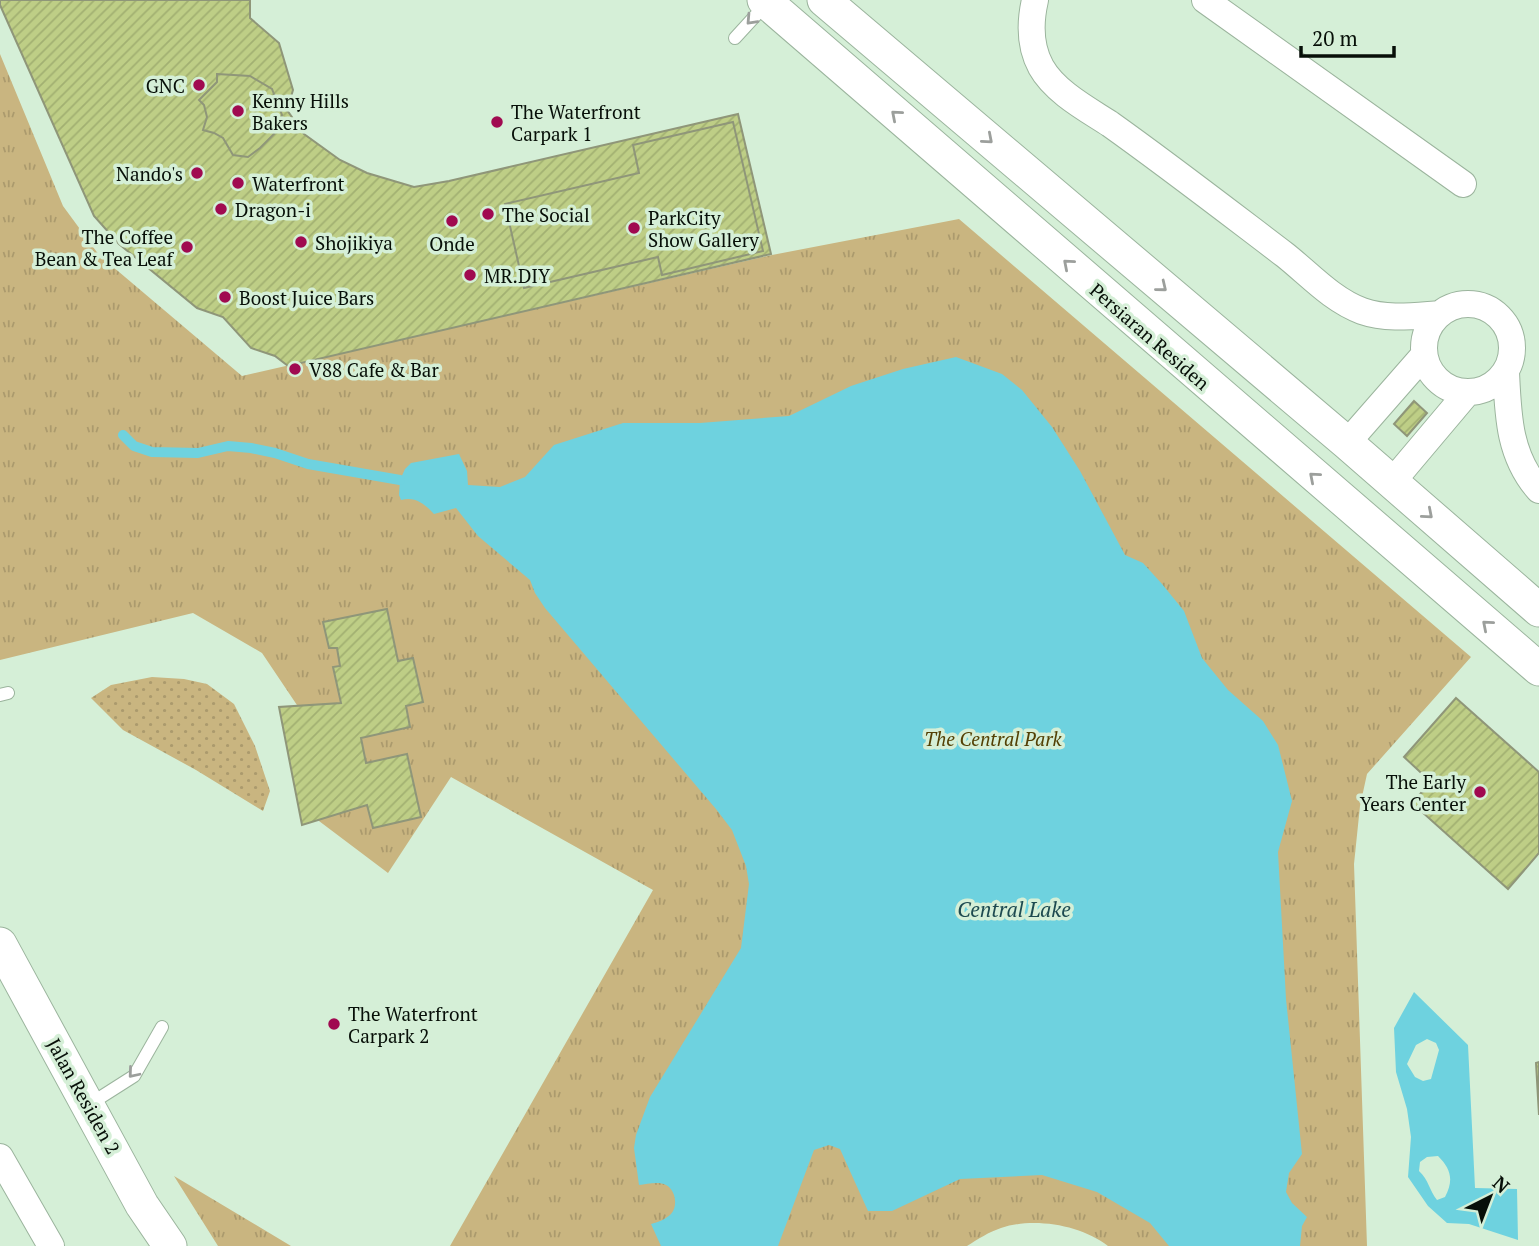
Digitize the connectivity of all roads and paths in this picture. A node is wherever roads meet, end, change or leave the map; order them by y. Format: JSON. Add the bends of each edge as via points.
{"nodes":[{"id":1,"x":824,"y":0,"type":"edge"},
{"id":2,"x":1035,"y":0,"type":"edge"},
{"id":3,"x":1205,"y":0,"type":"edge"},
{"id":4,"x":767,"y":1,"type":"edge"},
{"id":5,"x":734,"y":38,"type":"dead end"},
{"id":6,"x":1463,"y":184,"type":"dead end"},
{"id":7,"x":1440,"y":314,"type":"junction"},
{"id":8,"x":1424,"y":355,"type":"junction"},
{"id":9,"x":1506,"y":372,"type":"junction"},
{"id":10,"x":1467,"y":393,"type":"junction"},
{"id":11,"x":1347,"y":443,"type":"junction"},
{"id":12,"x":1392,"y":482,"type":"junction"},
{"id":13,"x":1539,"y":490,"type":"edge"},
{"id":14,"x":1539,"y":610,"type":"edge"},
{"id":15,"x":1539,"y":669,"type":"edge"},
{"id":16,"x":0,"y":944,"type":"edge"},
{"id":17,"x":162,"y":1027,"type":"dead end"},
{"id":18,"x":89,"y":1105,"type":"junction"},
{"id":19,"x":0,"y":1157,"type":"edge"},
{"id":20,"x":51,"y":1246,"type":"edge"},
{"id":21,"x":170,"y":1246,"type":"edge"}],
"edges":[{"from":1,"to":11,"type":"street","one_way":true},
{"from":2,"to":7,"type":"street","via":[[1033,46],[1041,69],[1060,89],[1169,166],[1332,295],[1360,310],[1390,318]]},
{"from":3,"to":6,"type":"street"},
{"from":4,"to":5,"type":"lane","one_way":true},
{"from":15,"to":4,"type":"street","name":"Persiaran Residen","one_way":true},
{"from":7,"to":8,"type":"street","via":[[1430,325]]},
{"from":7,"to":9,"type":"street","via":[[1452,307],[1479,305],[1503,320],[1513,345]]},
{"from":8,"to":10,"type":"street","via":[[1439,382]]},
{"from":8,"to":11,"type":"street"},
{"from":9,"to":10,"type":"street","via":[[1483,391]]},
{"from":9,"to":13,"type":"street","via":[[1518,462]]},
{"from":10,"to":12,"type":"street"},
{"from":11,"to":12,"type":"street"},
{"from":12,"to":14,"type":"street","one_way":true},
{"from":16,"to":18,"type":"street","name":"Jalan Residen 2"},
{"from":17,"to":18,"type":"lane","one_way":true,"via":[[134,1076]]},
{"from":18,"to":21,"type":"street","name":"Jalan Residen 2","via":[[142,1205]]},
{"from":19,"to":20,"type":"street"}]}
